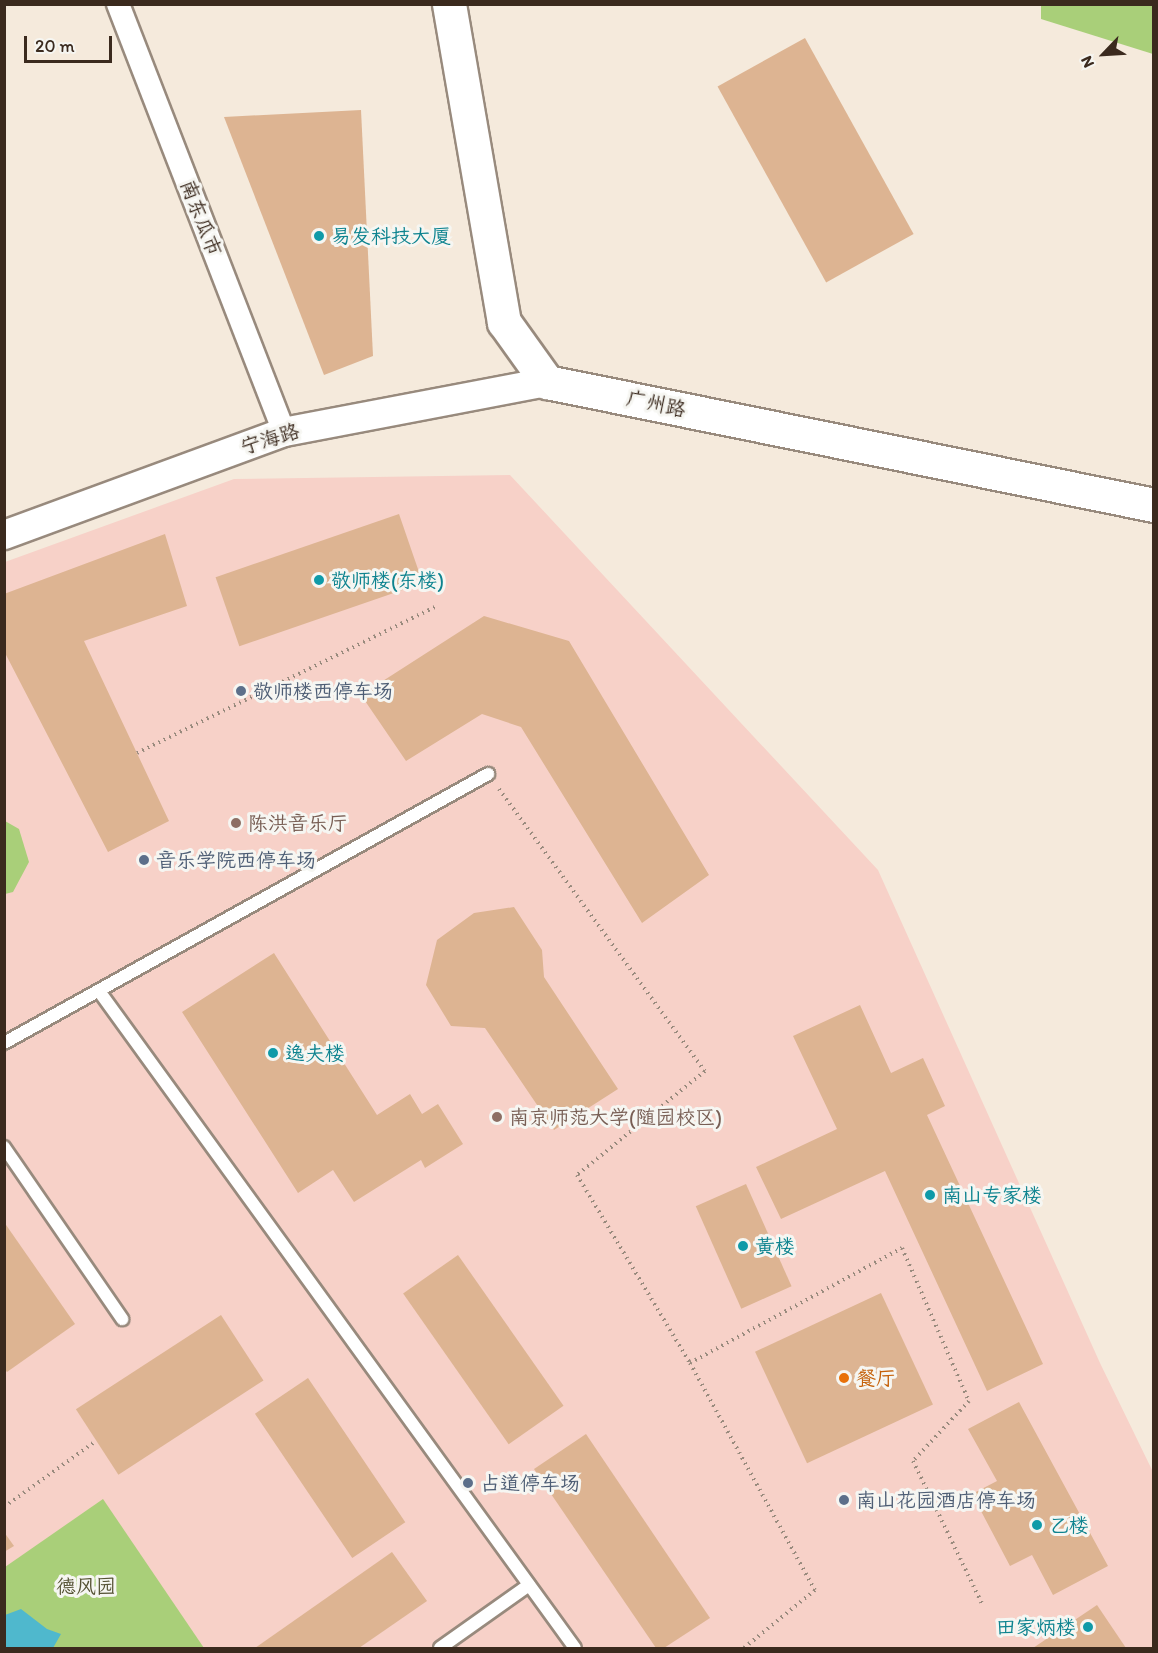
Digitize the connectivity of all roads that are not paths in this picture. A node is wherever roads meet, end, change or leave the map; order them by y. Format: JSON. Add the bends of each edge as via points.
{"nodes":[{"id":1,"x":118,"y":4,"type":"edge"},
{"id":2,"x":449,"y":4,"type":"edge"},
{"id":3,"x":547,"y":382,"type":"junction"},
{"id":4,"x":284,"y":432,"type":"junction"},
{"id":5,"x":1154,"y":505,"type":"edge"},
{"id":6,"x":4,"y":535,"type":"edge"},
{"id":7,"x":488,"y":774,"type":"road end"},
{"id":8,"x":99,"y":990,"type":"junction"},
{"id":9,"x":4,"y":1043,"type":"edge"},
{"id":10,"x":4,"y":1147,"type":"edge"},
{"id":11,"x":122,"y":1319,"type":"dead end"},
{"id":12,"x":529,"y":1586,"type":"junction"},
{"id":13,"x":440,"y":1648,"type":"edge"},
{"id":14,"x":575,"y":1648,"type":"edge"}],
"edges":[{"from":1,"to":4,"type":"street","name":"南东瓜市"},
{"from":2,"to":3,"type":"main road","via":[[504,322]]},
{"from":3,"to":4,"type":"street","name":"宁海路"},
{"from":3,"to":5,"type":"main road","name":"广州路"},
{"from":4,"to":6,"type":"street","name":"宁海路"},
{"from":7,"to":8,"type":"lane"},
{"from":8,"to":9,"type":"lane"},
{"from":8,"to":12,"type":"lane"},
{"from":10,"to":11,"type":"lane"},
{"from":12,"to":13,"type":"lane"},
{"from":12,"to":14,"type":"lane"}]}
